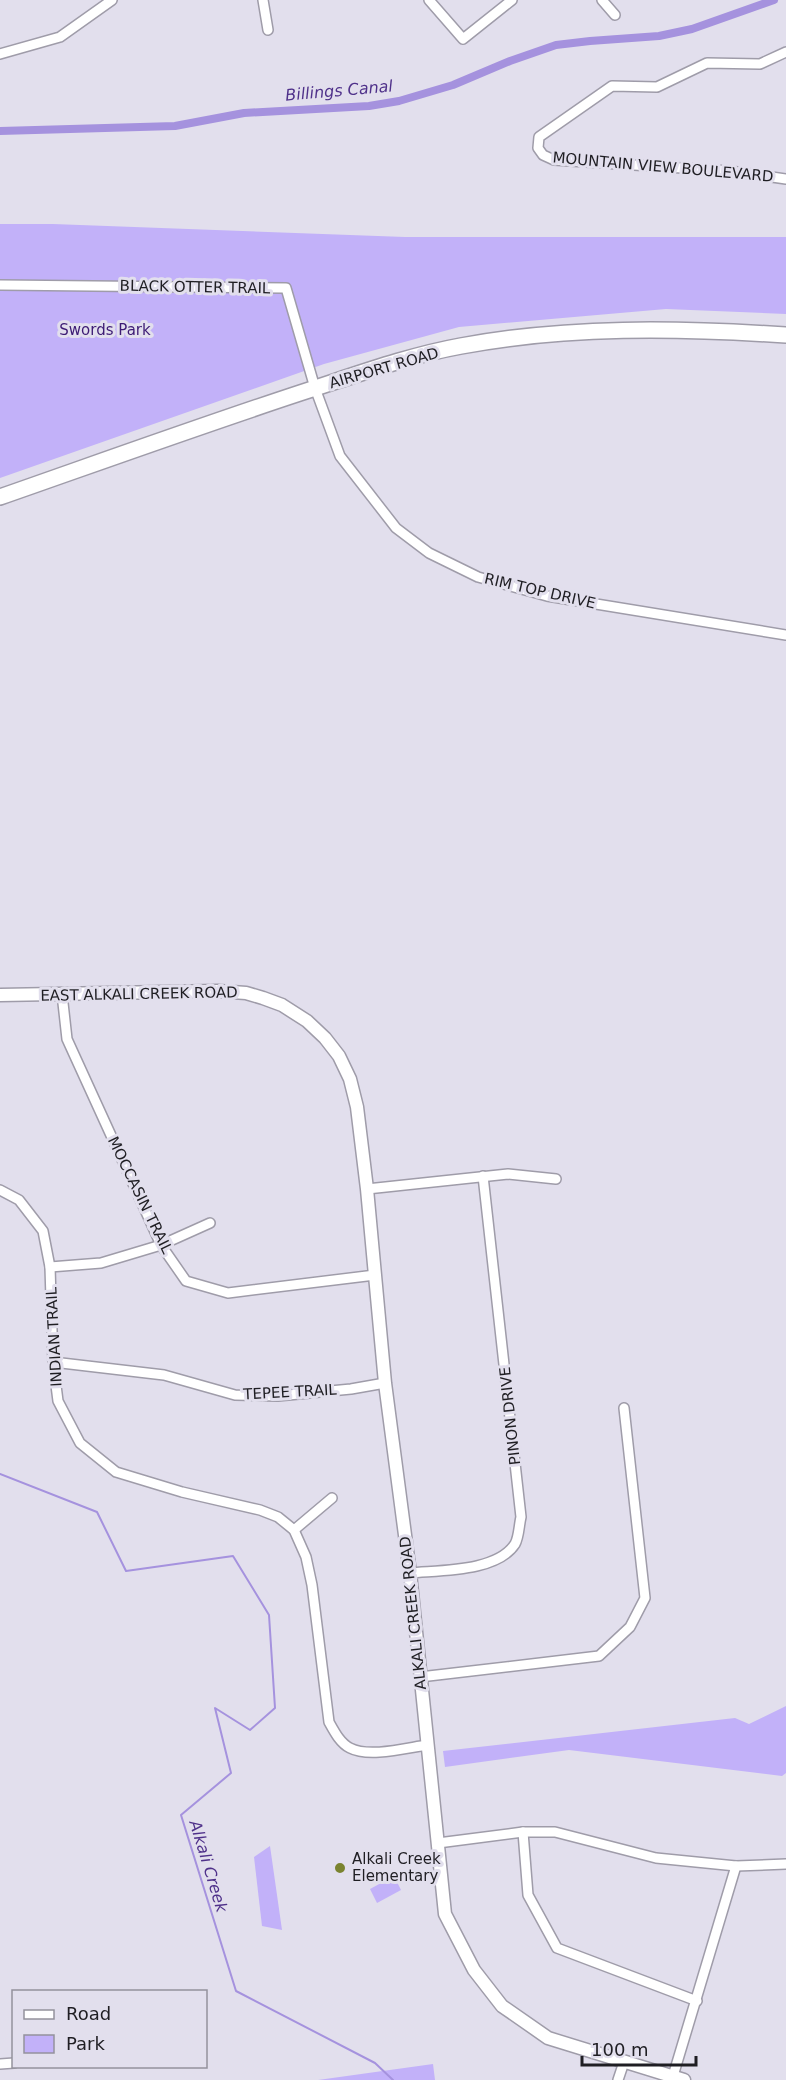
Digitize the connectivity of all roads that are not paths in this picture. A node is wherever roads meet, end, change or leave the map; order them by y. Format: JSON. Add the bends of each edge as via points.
{"nodes":[{"id":1,"x":112,"y":0,"type":"edge"},
{"id":2,"x":263,"y":0,"type":"edge"},
{"id":3,"x":429,"y":0,"type":"edge"},
{"id":4,"x":512,"y":0,"type":"edge"},
{"id":5,"x":602,"y":0,"type":"edge"},
{"id":6,"x":615,"y":15,"type":"dead end"},
{"id":7,"x":268,"y":30,"type":"dead end"},
{"id":8,"x":786,"y":52,"type":"edge"},
{"id":9,"x":0,"y":54,"type":"edge"},
{"id":10,"x":786,"y":178,"type":"edge"},
{"id":11,"x":0,"y":285,"type":"edge"},
{"id":12,"x":786,"y":335,"type":"edge"},
{"id":13,"x":315,"y":388,"type":"junction"},
{"id":14,"x":0,"y":497,"type":"edge"},
{"id":15,"x":786,"y":635,"type":"edge"},
{"id":16,"x":62,"y":994,"type":"junction"},
{"id":17,"x":0,"y":995,"type":"edge"},
{"id":18,"x":308,"y":1021,"type":"joint"},
{"id":19,"x":483,"y":1176,"type":"junction"},
{"id":20,"x":556,"y":1179,"type":"dead end"},
{"id":21,"x":367,"y":1189,"type":"junction"},
{"id":22,"x":0,"y":1190,"type":"edge"},
{"id":23,"x":210,"y":1223,"type":"dead end"},
{"id":24,"x":161,"y":1245,"type":"junction"},
{"id":25,"x":50,"y":1268,"type":"junction"},
{"id":26,"x":375,"y":1275,"type":"junction"},
{"id":27,"x":53,"y":1362,"type":"junction"},
{"id":28,"x":385,"y":1383,"type":"junction"},
{"id":29,"x":624,"y":1408,"type":"dead end"},
{"id":30,"x":332,"y":1498,"type":"dead end"},
{"id":31,"x":294,"y":1530,"type":"junction"},
{"id":32,"x":410,"y":1574,"type":"junction"},
{"id":33,"x":420,"y":1677,"type":"junction"},
{"id":34,"x":427,"y":1745,"type":"junction"},
{"id":35,"x":523,"y":1832,"type":"junction"},
{"id":36,"x":438,"y":1843,"type":"junction"},
{"id":37,"x":786,"y":1864,"type":"edge"},
{"id":38,"x":736,"y":1866,"type":"junction"},
{"id":39,"x":697,"y":2001,"type":"junction"},
{"id":40,"x":0,"y":2053,"type":"edge"},
{"id":41,"x":624,"y":2062,"type":"junction"},
{"id":42,"x":1,"y":2064,"type":"edge"},
{"id":43,"x":678,"y":2078,"type":"edge"},
{"id":44,"x":618,"y":2080,"type":"edge"}],
"edges":[{"from":1,"to":9,"type":"street","via":[[60,37]]},
{"from":2,"to":7,"type":"street"},
{"from":3,"to":4,"type":"street","via":[[463,39]]},
{"from":5,"to":6,"type":"street"},
{"from":8,"to":10,"type":"street","name":"MOUNTAIN VIEW BOULEVARD","via":[[760,64],[707,63],[657,87],[612,86],[539,137],[538,148],[554,160]]},
{"from":11,"to":13,"type":"street","name":"BLACK OTTER TRAIL","via":[[286,288]]},
{"from":12,"to":13,"type":"highway","name":"AIRPORT ROAD","via":[[635,330],[517,337],[458,346]]},
{"from":13,"to":14,"type":"highway","name":"AIRPORT ROAD"},
{"from":13,"to":15,"type":"street","name":"RIM TOP DRIVE","via":[[340,456],[396,528],[429,553],[478,577],[547,596]]},
{"from":16,"to":17,"type":"street","name":"EAST ALKALI CREEK ROAD"},
{"from":16,"to":18,"type":"street","name":"EAST ALKALI CREEK ROAD","via":[[246,993],[282,1005]]},
{"from":16,"to":24,"type":"street","name":"MOCCASIN TRAIL","via":[[67,1039]]},
{"from":18,"to":21,"type":"street","name":"ALKALI CREEK ROAD","via":[[339,1056],[350,1079]]},
{"from":19,"to":20,"type":"street","via":[[508,1174]]},
{"from":19,"to":21,"type":"street"},
{"from":19,"to":32,"type":"street","name":"PINON DRIVE","via":[[521,1517],[516,1543],[503,1556],[479,1566]]},
{"from":21,"to":26,"type":"street","name":"ALKALI CREEK ROAD"},
{"from":22,"to":25,"type":"street","name":"INDIAN TRAIL","via":[[19,1200],[43,1231]]},
{"from":23,"to":24,"type":"street"},
{"from":24,"to":25,"type":"street","via":[[101,1263]]},
{"from":24,"to":26,"type":"street","name":"MOCCASIN TRAIL","via":[[186,1281],[228,1293]]},
{"from":25,"to":27,"type":"street","name":"INDIAN TRAIL"},
{"from":26,"to":28,"type":"street","name":"ALKALI CREEK ROAD"},
{"from":27,"to":28,"type":"street","name":"TEPEE TRAIL","via":[[164,1375],[235,1395],[278,1396]]},
{"from":27,"to":31,"type":"street","name":"INDIAN TRAIL","via":[[58,1401],[80,1443],[116,1472],[260,1510],[278,1517]]},
{"from":28,"to":32,"type":"street","name":"ALKALI CREEK ROAD"},
{"from":29,"to":33,"type":"street","via":[[645,1598],[630,1627],[598,1656]]},
{"from":30,"to":31,"type":"street"},
{"from":31,"to":34,"type":"street","via":[[306,1557],[312,1585],[329,1722],[337,1735],[350,1748],[370,1753]]},
{"from":32,"to":33,"type":"street","name":"ALKALI CREEK ROAD"},
{"from":33,"to":34,"type":"street","name":"ALKALI CREEK ROAD"},
{"from":34,"to":36,"type":"street","name":"ALKALI CREEK ROAD"},
{"from":35,"to":36,"type":"street"},
{"from":35,"to":38,"type":"street","via":[[555,1832],[656,1858]]},
{"from":35,"to":39,"type":"street","via":[[528,1895],[557,1948]]},
{"from":36,"to":41,"type":"street","name":"ALKALI CREEK ROAD","via":[[445,1914],[474,1970],[502,2006],[548,2038]]},
{"from":37,"to":38,"type":"street"},
{"from":38,"to":39,"type":"street"},
{"from":39,"to":43,"type":"street"},
{"from":40,"to":42,"type":"street"},
{"from":41,"to":43,"type":"street","name":"ALKALI CREEK ROAD"},
{"from":41,"to":44,"type":"street"}]}
